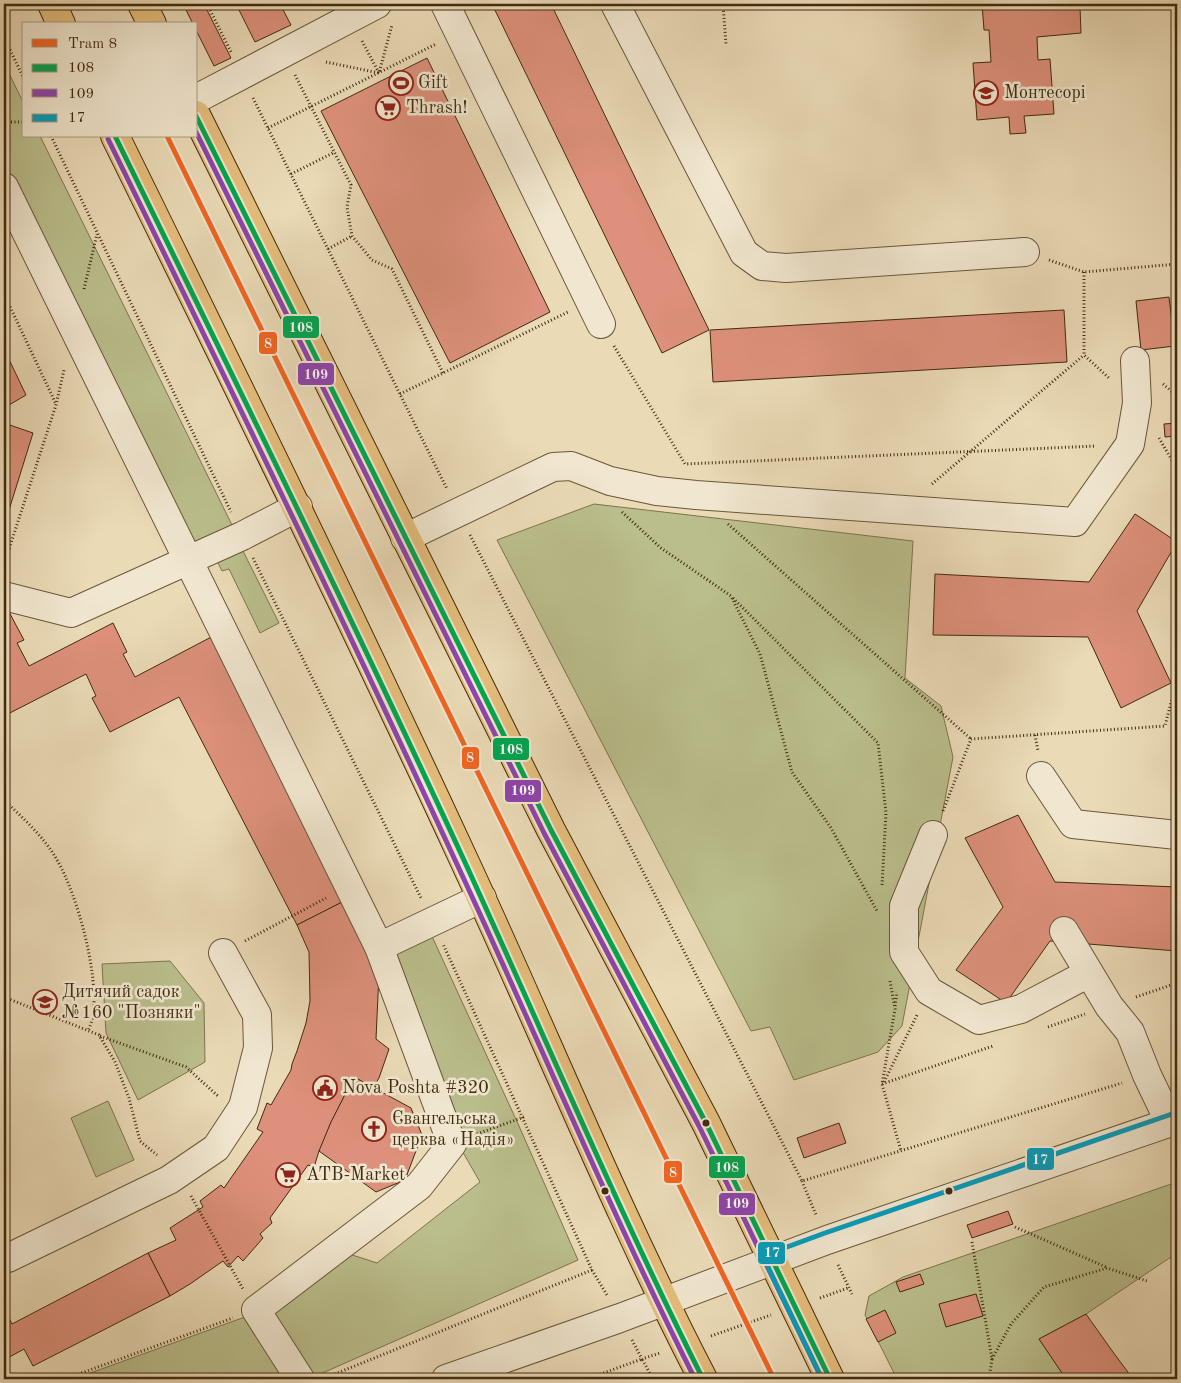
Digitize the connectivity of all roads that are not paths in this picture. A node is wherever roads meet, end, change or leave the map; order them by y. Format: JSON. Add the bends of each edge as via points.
{"nodes":[{"id":1,"x":52,"y":4,"type":"edge"},
{"id":2,"x":142,"y":4,"type":"edge"},
{"id":3,"x":445,"y":4,"type":"edge"},
{"id":4,"x":615,"y":4,"type":"edge"},
{"id":5,"x":386,"y":12,"type":"edge"},
{"id":6,"x":61,"y":22,"type":"edge"},
{"id":7,"x":151,"y":22,"type":"edge"},
{"id":8,"x":198,"y":98,"type":"edge"},
{"id":9,"x":198,"y":120,"type":"edge"},
{"id":10,"x":116,"y":138,"type":"edge"},
{"id":11,"x":4,"y":188,"type":"edge"},
{"id":12,"x":1025,"y":252,"type":"road end"},
{"id":13,"x":595,"y":313,"type":"road end"},
{"id":14,"x":1135,"y":361,"type":"dead end"},
{"id":15,"x":298,"y":507,"type":"junction"},
{"id":16,"x":405,"y":538,"type":"junction"},
{"id":17,"x":187,"y":561,"type":"junction"},
{"id":18,"x":4,"y":596,"type":"edge"},
{"id":19,"x":1041,"y":776,"type":"dead end"},
{"id":20,"x":933,"y":835,"type":"road end"},
{"id":21,"x":1177,"y":835,"type":"edge"},
{"id":22,"x":482,"y":898,"type":"junction"},
{"id":23,"x":1064,"y":931,"type":"dead end"},
{"id":24,"x":379,"y":947,"type":"junction"},
{"id":25,"x":223,"y":953,"type":"road end"},
{"id":26,"x":1089,"y":974,"type":"junction"},
{"id":27,"x":1173,"y":1122,"type":"edge"},
{"id":28,"x":4,"y":1257,"type":"edge"},
{"id":29,"x":773,"y":1260,"type":"junction"},
{"id":30,"x":664,"y":1302,"type":"junction"},
{"id":31,"x":300,"y":1379,"type":"edge"},
{"id":32,"x":446,"y":1379,"type":"edge"},
{"id":33,"x":703,"y":1379,"type":"edge"},
{"id":34,"x":830,"y":1379,"type":"edge"}],
"edges":[{"from":1,"to":6,"type":"main road"},
{"from":2,"to":7,"type":"main road"},
{"from":3,"to":13,"type":"street"},
{"from":4,"to":12,"type":"street","via":[[744,253],[762,266],[786,268]]},
{"from":5,"to":8,"type":"street","via":[[350,18]]},
{"from":9,"to":16,"type":"main road"},
{"from":10,"to":15,"type":"main road"},
{"from":11,"to":17,"type":"street"},
{"from":14,"to":16,"type":"street","via":[[1138,404],[1130,444],[1075,522],[696,495],[610,481],[571,466],[553,467]]},
{"from":15,"to":17,"type":"street"},
{"from":15,"to":22,"type":"main road"},
{"from":16,"to":29,"type":"main road","via":[[546,821],[706,1122]]},
{"from":17,"to":18,"type":"street","via":[[71,613]]},
{"from":17,"to":24,"type":"street"},
{"from":19,"to":21,"type":"street","via":[[1074,824]]},
{"from":20,"to":26,"type":"street","via":[[904,906],[904,952],[929,991],[979,1020],[1021,1009]]},
{"from":22,"to":24,"type":"street"},
{"from":22,"to":30,"type":"main road","via":[[563,1085]]},
{"from":23,"to":26,"type":"street"},
{"from":24,"to":31,"type":"street","via":[[452,1144],[419,1186],[256,1310]]},
{"from":25,"to":28,"type":"street","via":[[257,1015],[258,1048],[243,1107],[216,1148],[168,1180],[8,1258]]},
{"from":26,"to":27,"type":"street","via":[[1130,1032],[1147,1075]]},
{"from":27,"to":29,"type":"street"},
{"from":29,"to":30,"type":"street"},
{"from":29,"to":34,"type":"main road"},
{"from":30,"to":32,"type":"street"},
{"from":30,"to":33,"type":"main road"}]}
